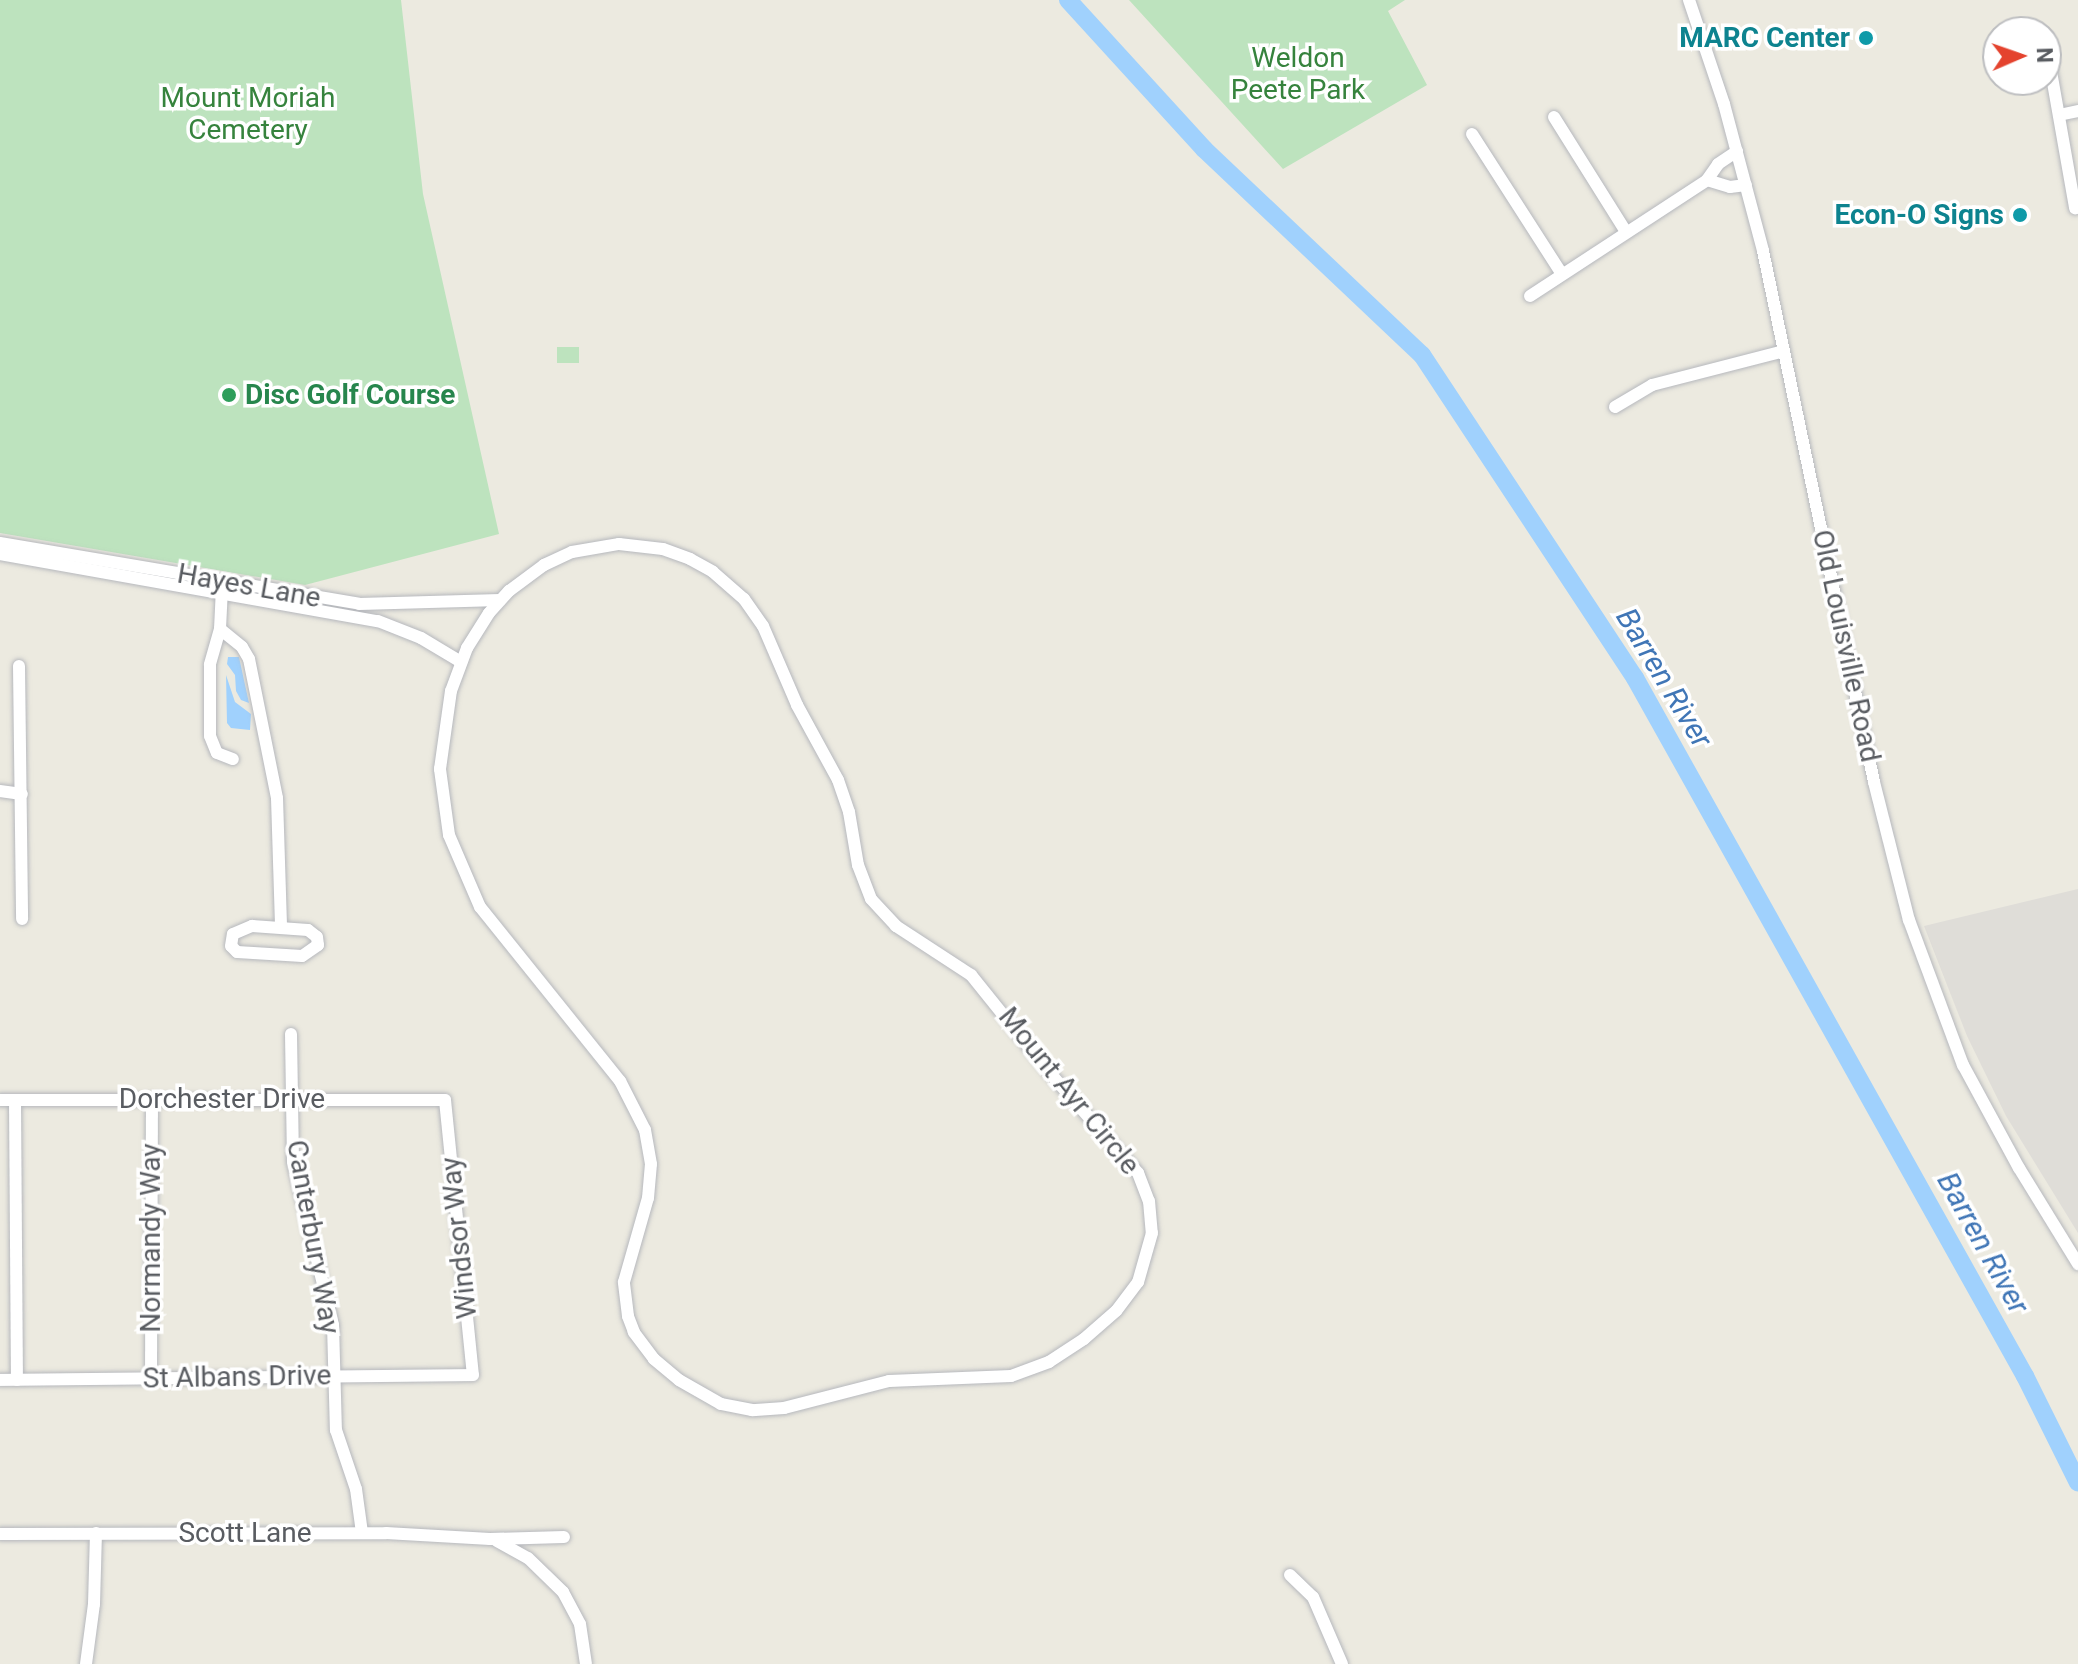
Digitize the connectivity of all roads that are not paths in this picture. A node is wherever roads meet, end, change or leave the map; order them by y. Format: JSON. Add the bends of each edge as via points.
{"nodes":[{"id":1,"x":1689,"y":0,"type":"edge"},
{"id":2,"x":2056,"y":96,"type":"edge"},
{"id":3,"x":2078,"y":111,"type":"edge"},
{"id":4,"x":2059,"y":115,"type":"junction"},
{"id":5,"x":1554,"y":117,"type":"dead end"},
{"id":6,"x":1472,"y":134,"type":"dead end"},
{"id":7,"x":1737,"y":151,"type":"junction"},
{"id":8,"x":1707,"y":180,"type":"junction"},
{"id":9,"x":1746,"y":185,"type":"junction"},
{"id":10,"x":2075,"y":208,"type":"dead end"},
{"id":11,"x":1626,"y":232,"type":"junction"},
{"id":12,"x":1562,"y":274,"type":"junction"},
{"id":13,"x":1530,"y":296,"type":"dead end"},
{"id":14,"x":1784,"y":351,"type":"junction"},
{"id":15,"x":1615,"y":407,"type":"dead end"},
{"id":16,"x":0,"y":543,"type":"edge"},
{"id":17,"x":0,"y":554,"type":"edge"},
{"id":18,"x":223,"y":581,"type":"junction"},
{"id":19,"x":222,"y":595,"type":"junction"},
{"id":20,"x":500,"y":600,"type":"junction"},
{"id":21,"x":220,"y":629,"type":"junction"},
{"id":22,"x":461,"y":662,"type":"junction"},
{"id":23,"x":19,"y":666,"type":"dead end"},
{"id":24,"x":233,"y":759,"type":"dead end"},
{"id":25,"x":0,"y":791,"type":"edge"},
{"id":26,"x":22,"y":794,"type":"junction"},
{"id":27,"x":22,"y":919,"type":"dead end"},
{"id":28,"x":281,"y":927,"type":"junction"},
{"id":29,"x":291,"y":1034,"type":"dead end"},
{"id":30,"x":292,"y":1098,"type":"junction"},
{"id":31,"x":152,"y":1099,"type":"junction"},
{"id":32,"x":0,"y":1100,"type":"edge"},
{"id":33,"x":15,"y":1100,"type":"junction"},
{"id":34,"x":445,"y":1100,"type":"joint"},
{"id":35,"x":2078,"y":1264,"type":"edge"},
{"id":36,"x":473,"y":1375,"type":"joint"},
{"id":37,"x":334,"y":1376,"type":"junction"},
{"id":38,"x":151,"y":1378,"type":"junction"},
{"id":39,"x":0,"y":1380,"type":"edge"},
{"id":40,"x":17,"y":1380,"type":"junction"},
{"id":41,"x":96,"y":1533,"type":"junction"},
{"id":42,"x":362,"y":1533,"type":"junction"},
{"id":43,"x":0,"y":1534,"type":"edge"},
{"id":44,"x":564,"y":1537,"type":"dead end"},
{"id":45,"x":490,"y":1539,"type":"junction"},
{"id":46,"x":1290,"y":1575,"type":"dead end"},
{"id":47,"x":86,"y":1664,"type":"edge"},
{"id":48,"x":586,"y":1664,"type":"edge"},
{"id":49,"x":1342,"y":1664,"type":"edge"}],
"edges":[{"from":1,"to":7,"type":"street","name":"Old Louisville Road"},
{"from":2,"to":4,"type":"street"},
{"from":3,"to":4,"type":"street"},
{"from":4,"to":10,"type":"street"},
{"from":5,"to":11,"type":"street"},
{"from":6,"to":12,"type":"street"},
{"from":7,"to":8,"type":"street"},
{"from":7,"to":9,"type":"street","name":"Old Louisville Road"},
{"from":8,"to":9,"type":"street","via":[[1730,187]]},
{"from":8,"to":11,"type":"street"},
{"from":9,"to":14,"type":"street","name":"Old Louisville Road"},
{"from":11,"to":12,"type":"street"},
{"from":12,"to":13,"type":"street"},
{"from":14,"to":15,"type":"street","via":[[1652,385]]},
{"from":14,"to":35,"type":"street","name":"Old Louisville Road","via":[[1874,782],[1918,949],[1963,1065]]},
{"from":16,"to":18,"type":"street","name":"Hayes Lane"},
{"from":17,"to":19,"type":"street","name":"Hayes Lane"},
{"from":18,"to":19,"type":"street"},
{"from":18,"to":20,"type":"street","name":"Hayes Lane","via":[[372,605]]},
{"from":19,"to":21,"type":"street"},
{"from":19,"to":22,"type":"street","name":"Hayes Lane","via":[[378,621]]},
{"from":20,"to":22,"type":"street","name":"Mount Ayr Circle"},
{"from":20,"to":22,"type":"street","name":"Mount Ayr Circle","via":[[557,558],[619,544],[663,549],[690,559],[744,599],[763,626],[797,705],[838,780],[871,899],[896,926],[971,975],[1138,1173],[1152,1217],[1150,1250],[1138,1282],[1116,1311],[1068,1352],[1021,1373],[990,1379],[889,1381],[768,1410],[721,1404],[654,1359],[634,1332],[624,1299],[626,1265],[650,1181],[649,1148],[639,1113],[620,1081],[492,925],[464,876],[449,835],[441,794],[441,746]]},
{"from":21,"to":24,"type":"street","via":[[210,665],[210,736],[215,750]]},
{"from":21,"to":28,"type":"street","via":[[245,650],[252,673],[279,819]]},
{"from":23,"to":26,"type":"street"},
{"from":25,"to":26,"type":"street"},
{"from":26,"to":27,"type":"street"},
{"from":28,"to":28,"type":"street","via":[[311,931],[317,948],[302,956],[267,956],[242,955],[231,946],[233,934],[242,928]]},
{"from":29,"to":30,"type":"street","name":"Canterbury Way"},
{"from":30,"to":31,"type":"street","name":"Dorchester Drive"},
{"from":30,"to":34,"type":"street","name":"Dorchester Drive"},
{"from":30,"to":37,"type":"street","name":"Canterbury Way","via":[[293,1162],[333,1325]]},
{"from":31,"to":33,"type":"street","name":"Dorchester Drive"},
{"from":31,"to":38,"type":"street","name":"Normandy Way"},
{"from":32,"to":33,"type":"street","name":"Dorchester Drive"},
{"from":33,"to":40,"type":"street"},
{"from":34,"to":36,"type":"street","name":"Windsor Way"},
{"from":36,"to":37,"type":"street","name":"St Albans Drive"},
{"from":37,"to":38,"type":"street","name":"St Albans Drive"},
{"from":37,"to":42,"type":"street","name":"Canterbury Way","via":[[336,1430],[356,1489]]},
{"from":38,"to":40,"type":"street","name":"St Albans Drive"},
{"from":39,"to":40,"type":"street","name":"St Albans Drive"},
{"from":41,"to":42,"type":"street","name":"Scott Lane"},
{"from":41,"to":43,"type":"street","name":"Scott Lane"},
{"from":41,"to":47,"type":"street"},
{"from":42,"to":45,"type":"street","name":"Scott Lane"},
{"from":44,"to":45,"type":"street","name":"Scott Lane"},
{"from":45,"to":48,"type":"street","name":"Scott Lane","via":[[528,1558],[563,1592],[580,1624]]},
{"from":46,"to":49,"type":"street","via":[[1313,1597]]}]}
